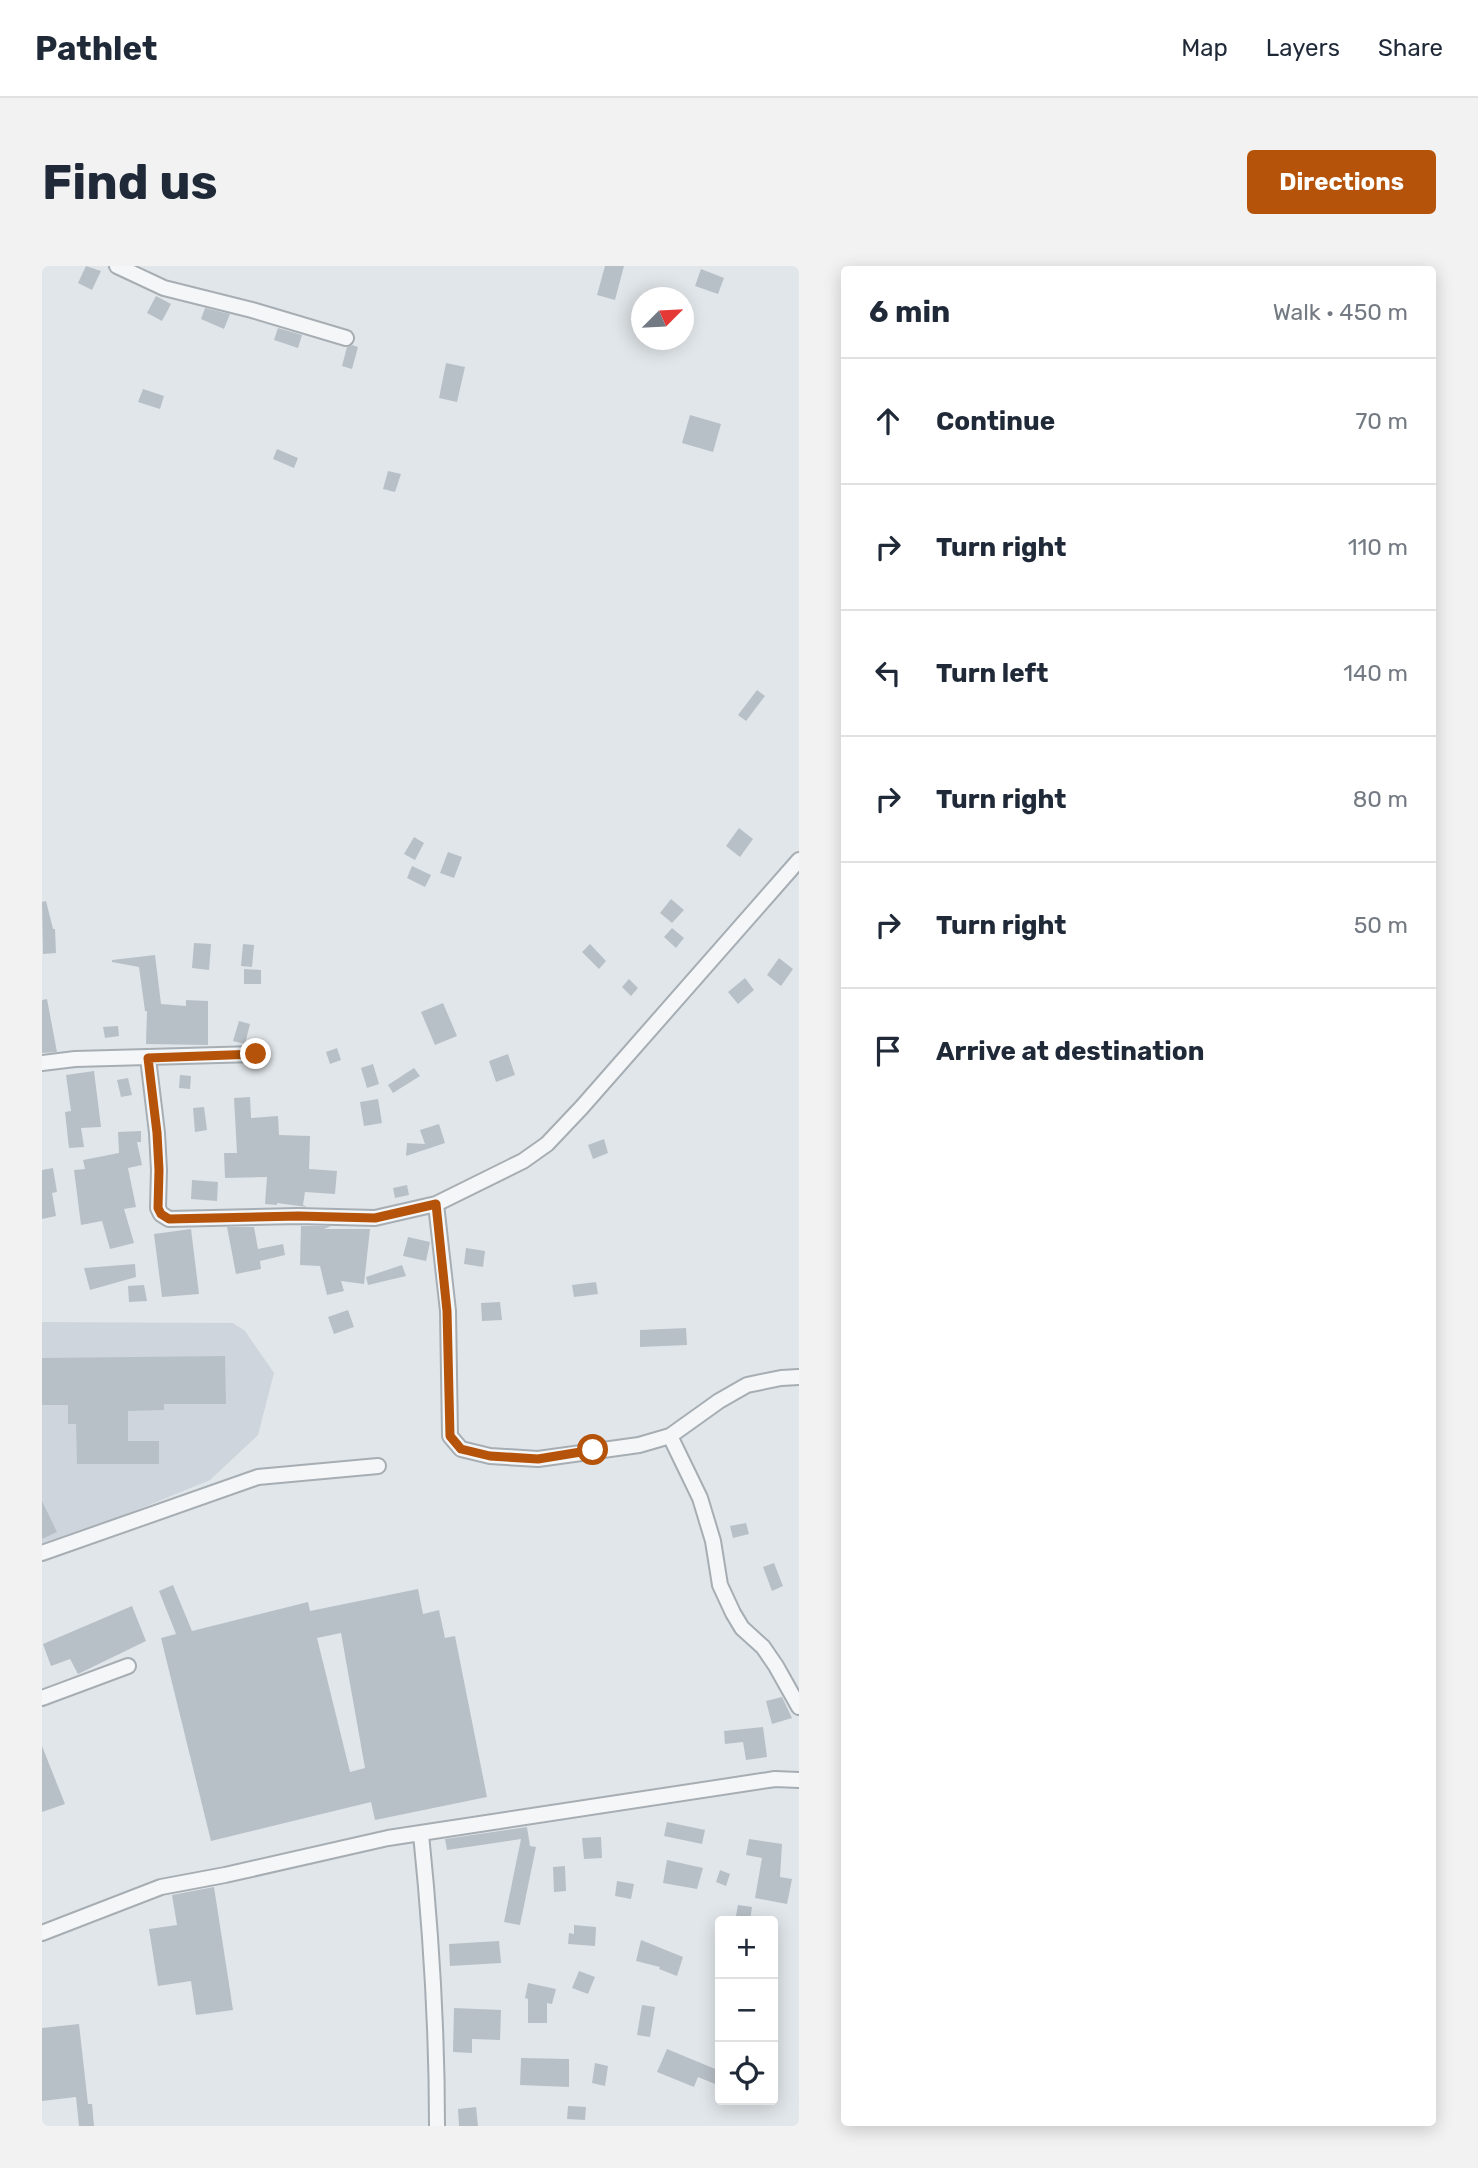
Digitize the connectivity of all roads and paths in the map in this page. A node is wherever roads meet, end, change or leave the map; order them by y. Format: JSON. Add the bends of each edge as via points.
{"nodes":[{"id":1,"x":117,"y":266,"type":"edge"},
{"id":2,"x":346,"y":338,"type":"dead end"},
{"id":3,"x":799,"y":860,"type":"edge"},
{"id":4,"x":256,"y":1054,"type":"dead end"},
{"id":5,"x":148,"y":1058,"type":"junction"},
{"id":6,"x":42,"y":1063,"type":"edge"},
{"id":7,"x":436,"y":1204,"type":"junction"},
{"id":8,"x":799,"y":1377,"type":"edge"},
{"id":9,"x":670,"y":1436,"type":"junction"},
{"id":10,"x":378,"y":1466,"type":"dead end"},
{"id":11,"x":42,"y":1553,"type":"edge"},
{"id":12,"x":128,"y":1666,"type":"dead end"},
{"id":13,"x":42,"y":1698,"type":"edge"},
{"id":14,"x":799,"y":1707,"type":"edge"},
{"id":15,"x":799,"y":1780,"type":"edge"},
{"id":16,"x":421,"y":1833,"type":"junction"},
{"id":17,"x":42,"y":1933,"type":"edge"},
{"id":18,"x":437,"y":2126,"type":"edge"}],
"edges":[{"from":1,"to":2,"type":"street","via":[[164,288]]},
{"from":3,"to":7,"type":"street","via":[[547,1144],[523,1161]]},
{"from":4,"to":5,"type":"street"},
{"from":5,"to":6,"type":"street"},
{"from":5,"to":7,"type":"street","via":[[157,1133],[158,1208],[169,1219],[375,1218]]},
{"from":7,"to":9,"type":"street","via":[[447,1311],[450,1436],[461,1449],[538,1459],[639,1445]]},
{"from":8,"to":9,"type":"street","via":[[747,1385]]},
{"from":9,"to":14,"type":"street","via":[[700,1498],[720,1585],[733,1613],[741,1628],[763,1647]]},
{"from":10,"to":11,"type":"street","via":[[258,1476]]},
{"from":12,"to":13,"type":"street"},
{"from":15,"to":16,"type":"street","via":[[775,1779]]},
{"from":16,"to":17,"type":"street","via":[[161,1887]]},
{"from":16,"to":18,"type":"street","via":[[431,1942]]}]}
